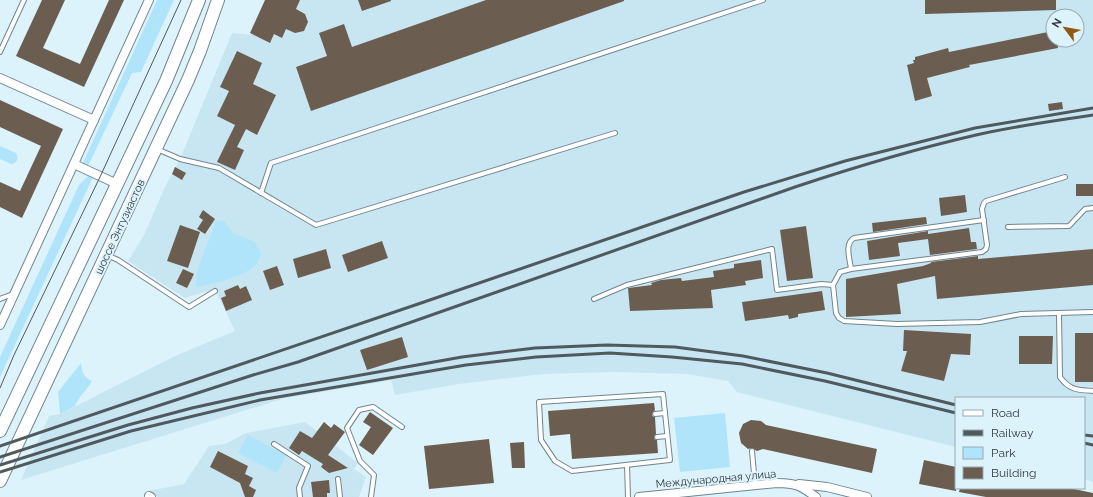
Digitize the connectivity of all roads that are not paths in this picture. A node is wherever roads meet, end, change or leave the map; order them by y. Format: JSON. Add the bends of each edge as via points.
{"nodes":[{"id":1,"x":24,"y":0,"type":"edge"},
{"id":2,"x":149,"y":0,"type":"edge"},
{"id":3,"x":199,"y":0,"type":"edge"},
{"id":4,"x":218,"y":0,"type":"edge"},
{"id":5,"x":763,"y":0,"type":"edge"},
{"id":6,"x":0,"y":52,"type":"edge"},
{"id":7,"x":0,"y":78,"type":"edge"},
{"id":8,"x":94,"y":120,"type":"junction"},
{"id":9,"x":615,"y":133,"type":"dead end"},
{"id":10,"x":156,"y":149,"type":"junction"},
{"id":11,"x":74,"y":164,"type":"junction"},
{"id":12,"x":1065,"y":177,"type":"dead end"},
{"id":13,"x":117,"y":184,"type":"junction"},
{"id":14,"x":261,"y":193,"type":"junction"},
{"id":15,"x":1093,"y":208,"type":"edge"},
{"id":16,"x":984,"y":220,"type":"junction"},
{"id":17,"x":1008,"y":227,"type":"dead end"},
{"id":18,"x":107,"y":255,"type":"junction"},
{"id":19,"x":851,"y":269,"type":"junction"},
{"id":20,"x":833,"y":285,"type":"junction"},
{"id":21,"x":215,"y":291,"type":"dead end"},
{"id":22,"x":14,"y":294,"type":"junction"},
{"id":23,"x":0,"y":299,"type":"edge"},
{"id":24,"x":594,"y":299,"type":"dead end"},
{"id":25,"x":1093,"y":312,"type":"edge"},
{"id":26,"x":1059,"y":313,"type":"junction"},
{"id":27,"x":0,"y":325,"type":"edge"},
{"id":28,"x":1093,"y":391,"type":"edge"},
{"id":29,"x":665,"y":413,"type":"junction"},
{"id":30,"x":655,"y":414,"type":"dead end"},
{"id":31,"x":402,"y":427,"type":"dead end"},
{"id":32,"x":0,"y":431,"type":"edge"},
{"id":33,"x":667,"y":436,"type":"junction"},
{"id":34,"x":657,"y":437,"type":"dead end"},
{"id":35,"x":274,"y":444,"type":"dead end"},
{"id":36,"x":752,"y":451,"type":"dead end"},
{"id":37,"x":626,"y":465,"type":"junction"},
{"id":38,"x":338,"y":479,"type":"dead end"},
{"id":39,"x":0,"y":481,"type":"edge"},
{"id":40,"x":793,"y":483,"type":"junction"},
{"id":41,"x":755,"y":485,"type":"junction"},
{"id":42,"x":714,"y":493,"type":"edge"},
{"id":43,"x":300,"y":497,"type":"edge"},
{"id":44,"x":340,"y":497,"type":"edge"},
{"id":45,"x":371,"y":497,"type":"edge"},
{"id":46,"x":628,"y":497,"type":"edge"},
{"id":47,"x":639,"y":497,"type":"edge"},
{"id":48,"x":816,"y":497,"type":"edge"},
{"id":49,"x":867,"y":497,"type":"edge"}],
"edges":[{"from":1,"to":6,"type":"lane"},
{"from":2,"to":8,"type":"street"},
{"from":3,"to":13,"type":"main road","name":"шоссе Энтузиастов","via":[[166,81]]},
{"from":4,"to":10,"type":"main road","name":"шоссе Энтузиастов","via":[[200,52]]},
{"from":5,"to":14,"type":"lane","via":[[270,163]]},
{"from":7,"to":8,"type":"street"},
{"from":8,"to":11,"type":"street"},
{"from":9,"to":14,"type":"lane","via":[[316,225]]},
{"from":10,"to":14,"type":"lane","via":[[180,159],[219,168]]},
{"from":10,"to":18,"type":"main road","name":"шоссе Энтузиастов"},
{"from":11,"to":13,"type":"street"},
{"from":11,"to":22,"type":"street"},
{"from":12,"to":16,"type":"lane","via":[[988,200],[983,206]]},
{"from":13,"to":32,"type":"main road","name":"шоссе Энтузиастов"},
{"from":15,"to":17,"type":"lane","via":[[1085,208],[1069,226]]},
{"from":16,"to":19,"type":"lane","via":[[854,238],[848,246]]},
{"from":16,"to":19,"type":"lane","via":[[987,245],[982,252]]},
{"from":18,"to":21,"type":"lane","via":[[189,307]]},
{"from":18,"to":39,"type":"main road","name":"шоссе Энтузиастов"},
{"from":19,"to":20,"type":"lane","via":[[840,272]]},
{"from":20,"to":24,"type":"lane","via":[[821,284],[777,290],[772,249],[627,285]]},
{"from":20,"to":26,"type":"lane","via":[[836,314],[844,321],[897,324],[980,322],[1021,314]]},
{"from":22,"to":23,"type":"lane"},
{"from":22,"to":27,"type":"street"},
{"from":25,"to":26,"type":"lane"},
{"from":26,"to":28,"type":"lane","via":[[1060,377],[1071,388]]},
{"from":29,"to":30,"type":"lane"},
{"from":29,"to":33,"type":"lane"},
{"from":29,"to":37,"type":"lane","via":[[663,394],[539,402],[541,440],[555,461],[572,471]]},
{"from":31,"to":45,"type":"lane","via":[[373,406],[359,410],[347,428],[360,461],[374,475]]},
{"from":33,"to":34,"type":"lane"},
{"from":33,"to":37,"type":"lane","via":[[670,460]]},
{"from":35,"to":43,"type":"lane","via":[[308,466],[299,488]]},
{"from":36,"to":41,"type":"lane"},
{"from":37,"to":46,"type":"lane"},
{"from":38,"to":44,"type":"lane"},
{"from":40,"to":41,"type":"street","name":"Международная улица"},
{"from":40,"to":48,"type":"street","name":"Международная улица"},
{"from":40,"to":49,"type":"street","via":[[821,486]]},
{"from":41,"to":42,"type":"street","name":"Международная улица"},
{"from":42,"to":47,"type":"street","name":"Международная улица"}]}
